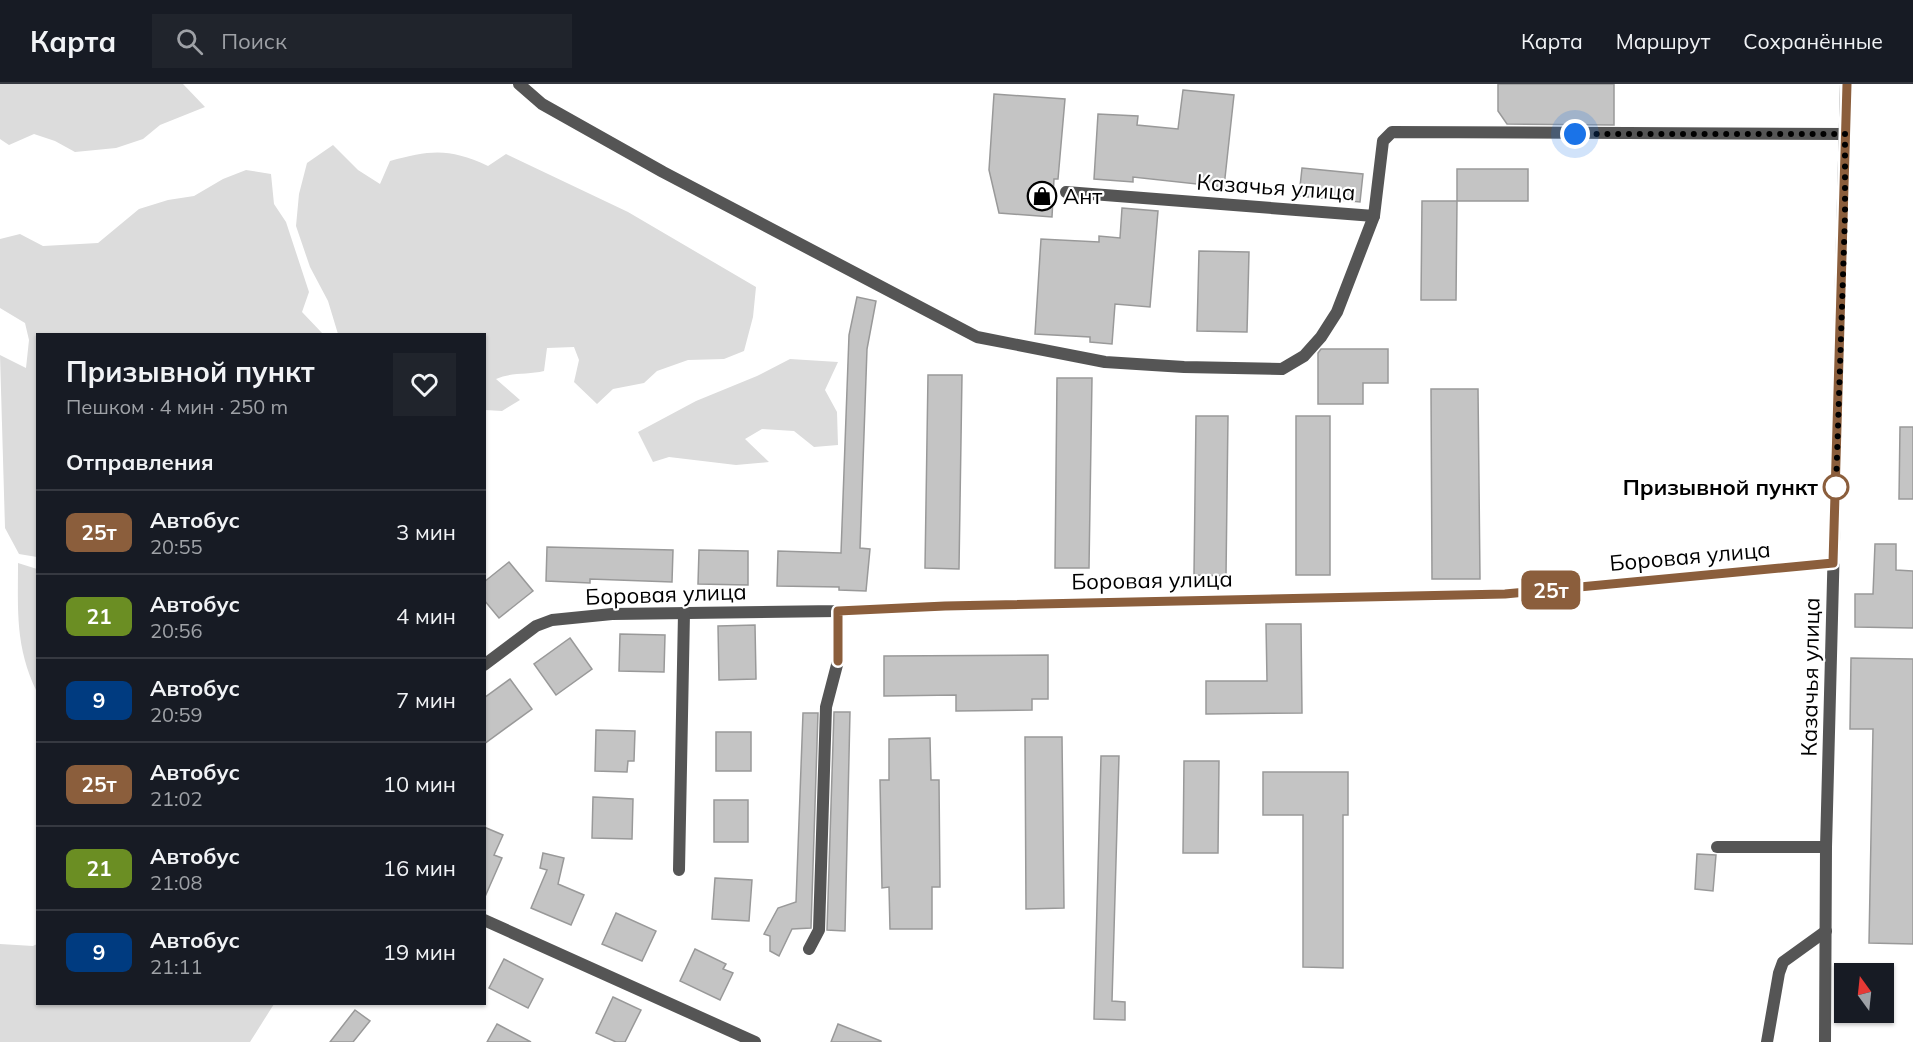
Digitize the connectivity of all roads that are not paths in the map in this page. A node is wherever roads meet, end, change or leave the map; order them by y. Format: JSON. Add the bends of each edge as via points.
{"nodes":[{"id":1,"x":519,"y":84,"type":"edge"},
{"id":2,"x":1846,"y":84,"type":"edge"},
{"id":3,"x":1845,"y":134,"type":"junction"},
{"id":4,"x":1066,"y":192,"type":"dead end"},
{"id":5,"x":1374,"y":216,"type":"junction"},
{"id":6,"x":1833,"y":563,"type":"junction"},
{"id":7,"x":838,"y":611,"type":"junction"},
{"id":8,"x":684,"y":613,"type":"junction"},
{"id":9,"x":486,"y":664,"type":"edge"},
{"id":10,"x":1717,"y":847,"type":"dead end"},
{"id":11,"x":1826,"y":847,"type":"junction"},
{"id":12,"x":679,"y":870,"type":"dead end"},
{"id":13,"x":486,"y":921,"type":"edge"},
{"id":14,"x":1826,"y":931,"type":"junction"},
{"id":15,"x":809,"y":949,"type":"dead end"},
{"id":16,"x":755,"y":1042,"type":"edge"},
{"id":17,"x":1767,"y":1042,"type":"edge"},
{"id":18,"x":1825,"y":1042,"type":"edge"}],
"edges":[{"from":1,"to":5,"type":"street","via":[[542,104],[663,172],[977,337],[1105,362],[1282,369],[1304,356],[1337,312]]},
{"from":2,"to":3,"type":"street","name":"Казачья улица"},
{"from":3,"to":5,"type":"street","name":"Казачья улица","via":[[1392,132],[1383,141]]},
{"from":3,"to":6,"type":"street","name":"Казачья улица"},
{"from":4,"to":5,"type":"street","name":"Казачья улица"},
{"from":6,"to":7,"type":"street","name":"Боровая улица","via":[[1505,594]]},
{"from":6,"to":11,"type":"street","name":"Казачья улица"},
{"from":7,"to":8,"type":"street","name":"Боровая улица"},
{"from":7,"to":15,"type":"street","via":[[838,661],[826,706],[819,930]]},
{"from":8,"to":9,"type":"street","name":"Боровая улица","via":[[552,620],[536,626]]},
{"from":8,"to":12,"type":"street"},
{"from":10,"to":11,"type":"street"},
{"from":11,"to":14,"type":"street","name":"Казачья улица"},
{"from":13,"to":16,"type":"street"},
{"from":14,"to":17,"type":"street","via":[[1783,962]]},
{"from":14,"to":18,"type":"street","name":"Казачья улица"}]}
